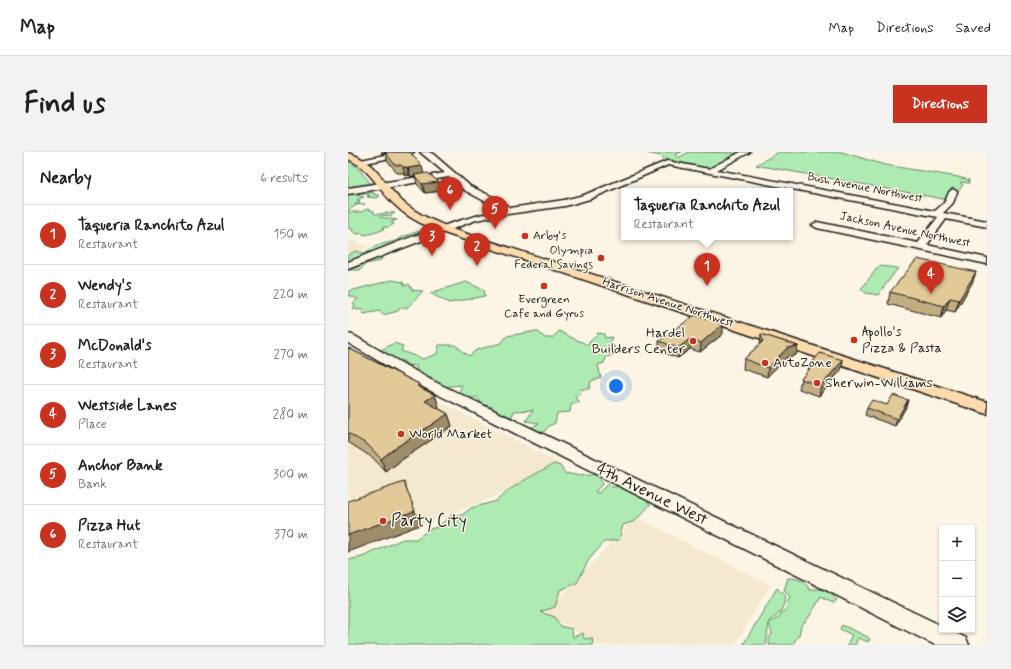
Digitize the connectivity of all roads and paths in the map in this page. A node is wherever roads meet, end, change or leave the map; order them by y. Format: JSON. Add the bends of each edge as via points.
{"nodes":[{"id":1,"x":410,"y":152,"type":"edge"},
{"id":2,"x":424,"y":152,"type":"edge"},
{"id":3,"x":746,"y":152,"type":"edge"},
{"id":4,"x":348,"y":156,"type":"edge"},
{"id":5,"x":361,"y":162,"type":"junction"},
{"id":6,"x":710,"y":171,"type":"junction"},
{"id":7,"x":451,"y":174,"type":"junction"},
{"id":8,"x":384,"y":185,"type":"junction"},
{"id":9,"x":348,"y":191,"type":"edge"},
{"id":10,"x":953,"y":192,"type":"dead end"},
{"id":11,"x":508,"y":211,"type":"junction"},
{"id":12,"x":940,"y":215,"type":"junction"},
{"id":13,"x":987,"y":224,"type":"edge"},
{"id":14,"x":817,"y":225,"type":"dead end"},
{"id":15,"x":444,"y":228,"type":"junction"},
{"id":16,"x":921,"y":247,"type":"junction"},
{"id":17,"x":987,"y":261,"type":"edge"},
{"id":18,"x":348,"y":266,"type":"edge"},
{"id":19,"x":348,"y":338,"type":"edge"},
{"id":20,"x":987,"y":408,"type":"edge"},
{"id":21,"x":958,"y":645,"type":"edge"}],
"edges":[{"from":1,"to":5,"type":"street"},
{"from":2,"to":7,"type":"street","via":[[436,158]]},
{"from":3,"to":6,"type":"street"},
{"from":4,"to":5,"type":"main road","name":"Harrison Avenue Northwest"},
{"from":5,"to":8,"type":"main road","name":"Harrison Avenue Northwest","via":[[372,169]]},
{"from":6,"to":11,"type":"street","name":"Bush Avenue Northwest","via":[[667,163],[576,201]]},
{"from":6,"to":12,"type":"street","name":"Bush Avenue Northwest"},
{"from":7,"to":8,"type":"street"},
{"from":7,"to":11,"type":"street","via":[[467,188],[498,202]]},
{"from":8,"to":9,"type":"street"},
{"from":8,"to":15,"type":"main road","name":"Harrison Avenue Northwest","via":[[404,208]]},
{"from":10,"to":12,"type":"street"},
{"from":11,"to":15,"type":"street"},
{"from":12,"to":13,"type":"street","name":"Bush Avenue Northwest"},
{"from":12,"to":16,"type":"street"},
{"from":14,"to":16,"type":"street","name":"Jackson Avenue Northwest"},
{"from":15,"to":18,"type":"street"},
{"from":15,"to":20,"type":"main road","name":"Harrison Avenue Northwest"},
{"from":16,"to":17,"type":"street","name":"Jackson Avenue Northwest"},
{"from":19,"to":21,"type":"street","name":"4th Avenue West","via":[[426,383]]}]}
